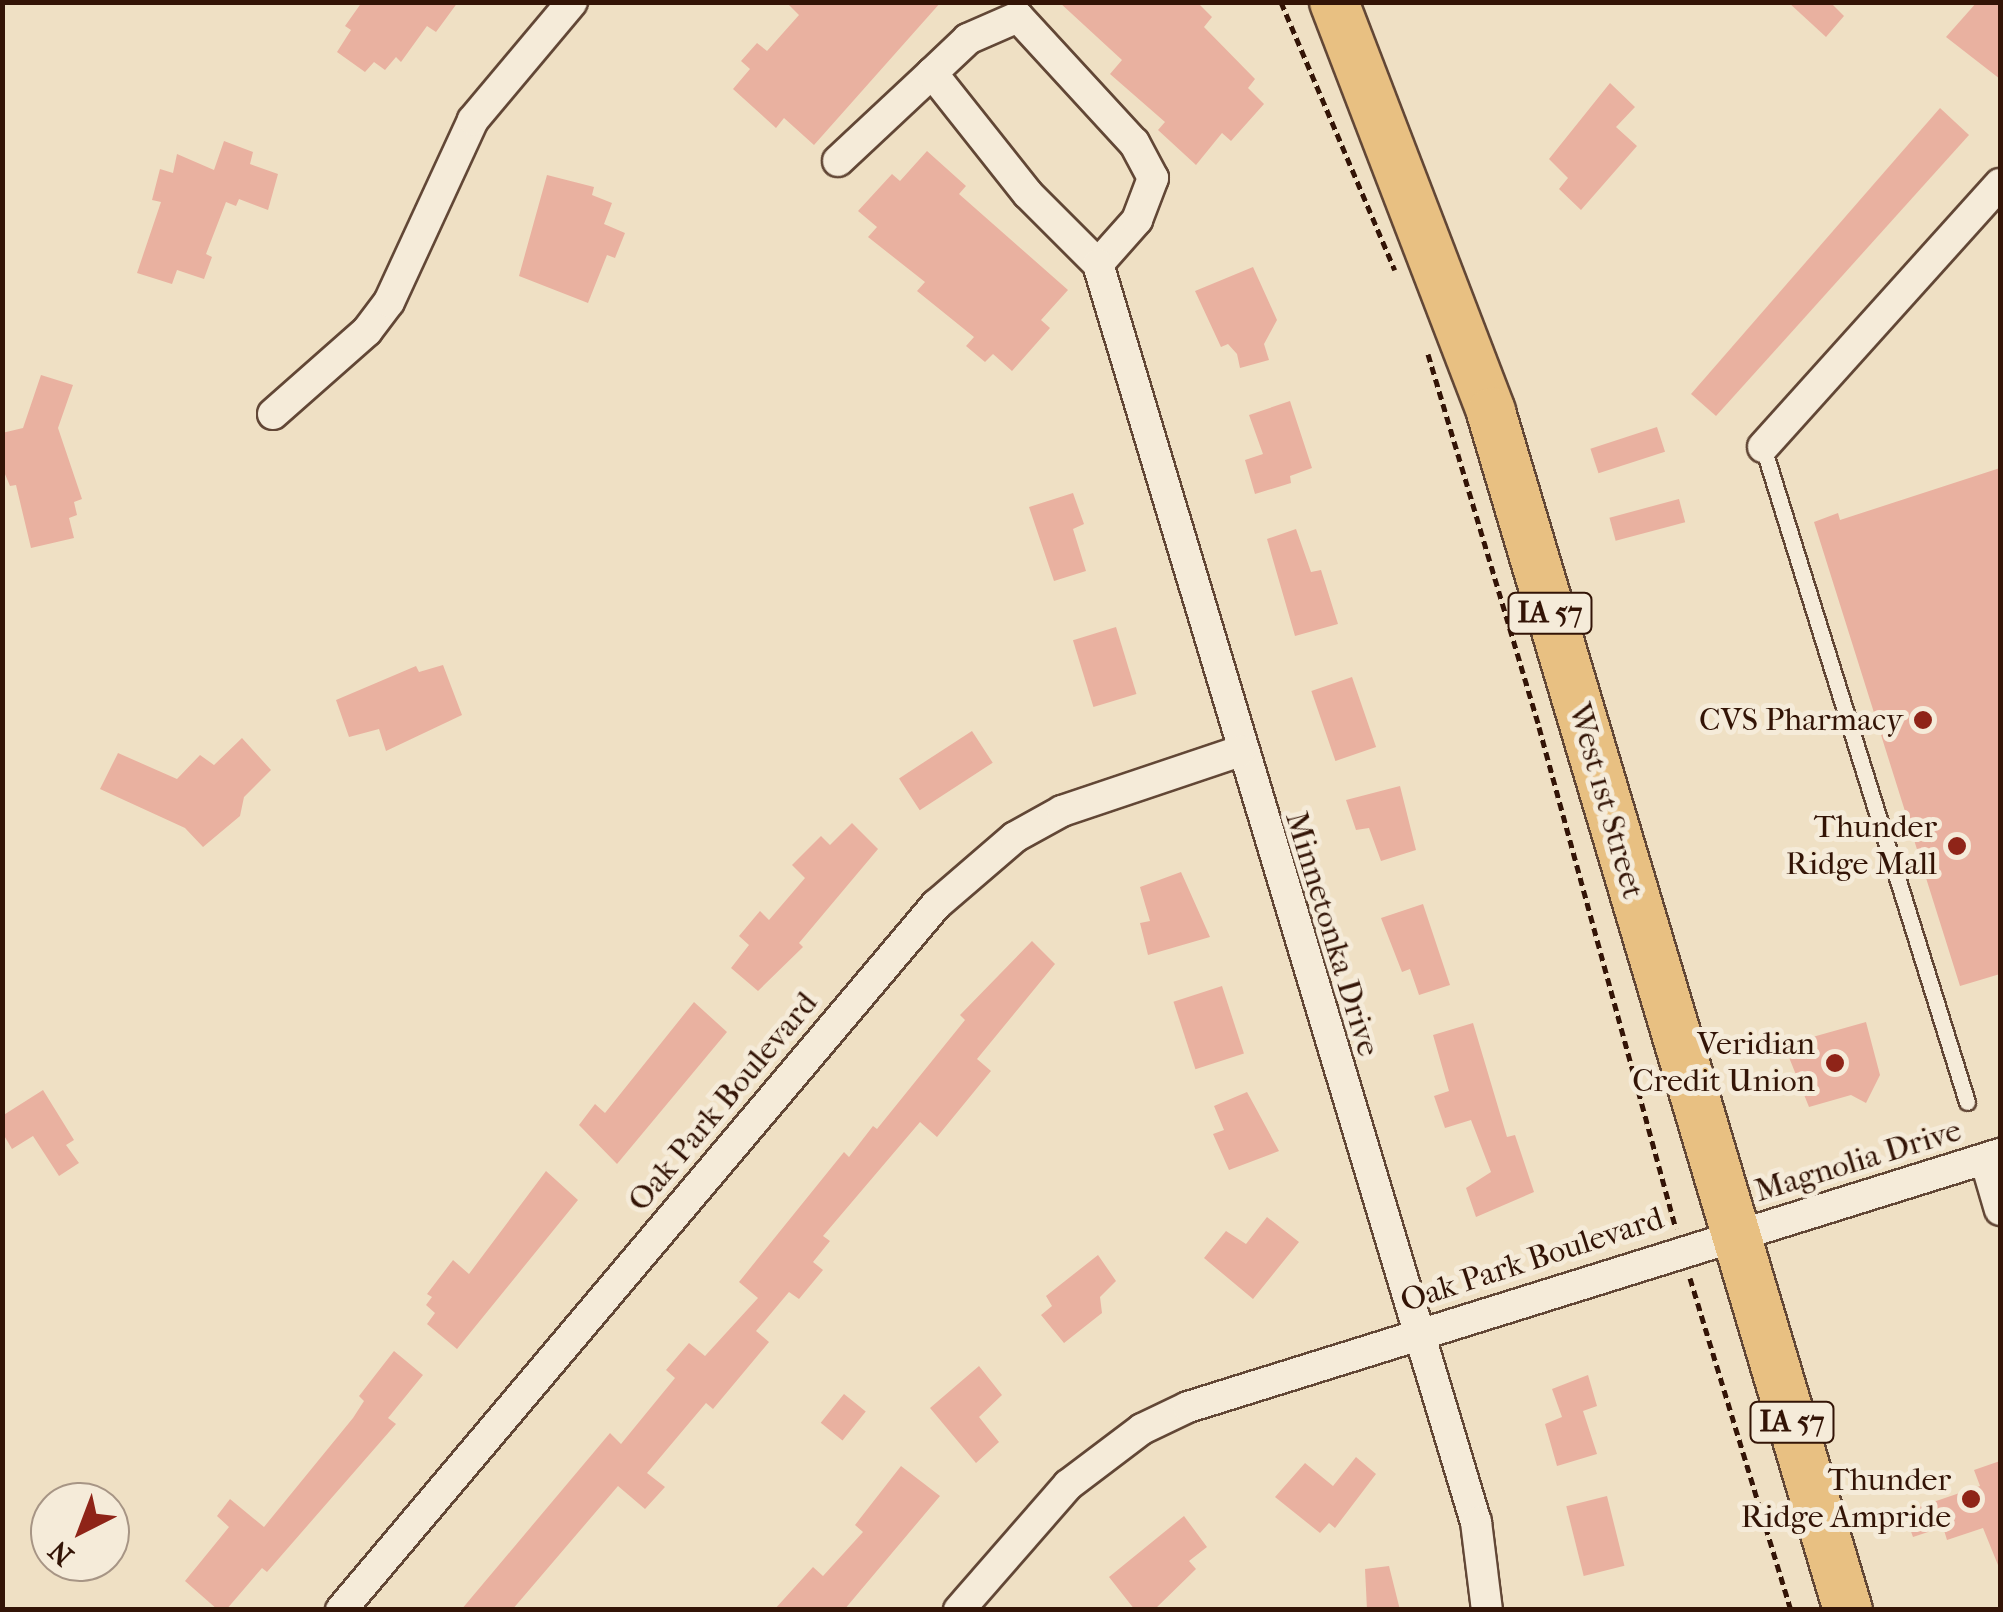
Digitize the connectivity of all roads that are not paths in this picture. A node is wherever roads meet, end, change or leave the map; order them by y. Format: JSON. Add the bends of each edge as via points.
{"nodes":[{"id":1,"x":572,"y":2,"type":"edge"},
{"id":2,"x":1334,"y":2,"type":"edge"},
{"id":3,"x":932,"y":73,"type":"junction"},
{"id":4,"x":838,"y":161,"type":"dead end"},
{"id":5,"x":2000,"y":184,"type":"edge"},
{"id":6,"x":1101,"y":272,"type":"junction"},
{"id":7,"x":273,"y":414,"type":"dead end"},
{"id":8,"x":1763,"y":447,"type":"joint"},
{"id":9,"x":1240,"y":750,"type":"junction"},
{"id":10,"x":1968,"y":1102,"type":"dead end"},
{"id":11,"x":1993,"y":1157,"type":"edge"},
{"id":12,"x":2000,"y":1210,"type":"edge"},
{"id":13,"x":1735,"y":1234,"type":"junction"},
{"id":14,"x":1418,"y":1334,"type":"junction"},
{"id":15,"x":341,"y":1610,"type":"edge"},
{"id":16,"x":959,"y":1610,"type":"edge"},
{"id":17,"x":1487,"y":1610,"type":"edge"},
{"id":18,"x":1848,"y":1610,"type":"edge"}],
"edges":[{"from":1,"to":7,"type":"street","via":[[473,120],[389,302],[368,331]]},
{"from":2,"to":13,"type":"main road","name":"West 1st Street","number":"IA 57","via":[[1491,412]]},
{"from":3,"to":4,"type":"street"},
{"from":3,"to":6,"type":"street","via":[[1028,194]]},
{"from":3,"to":6,"type":"street","via":[[968,39],[1018,17],[1134,142],[1154,178],[1137,220]]},
{"from":5,"to":8,"type":"street"},
{"from":6,"to":9,"type":"street","name":"Minnetonka Drive"},
{"from":8,"to":10,"type":"lane"},
{"from":9,"to":14,"type":"street","name":"Minnetonka Drive"},
{"from":9,"to":15,"type":"street","name":"Oak Park Boulevard","via":[[1062,811],[1015,837],[936,905]]},
{"from":11,"to":12,"type":"street"},
{"from":11,"to":13,"type":"street","name":"Magnolia Drive"},
{"from":13,"to":14,"type":"street","name":"Oak Park Boulevard"},
{"from":13,"to":18,"type":"main road","name":"West 1st Street","number":"IA 57"},
{"from":14,"to":16,"type":"street","name":"Oak Park Boulevard","via":[[1238,1388],[1142,1430],[1068,1485]]},
{"from":14,"to":17,"type":"street","name":"Minnetonka Drive","via":[[1476,1522]]}]}
